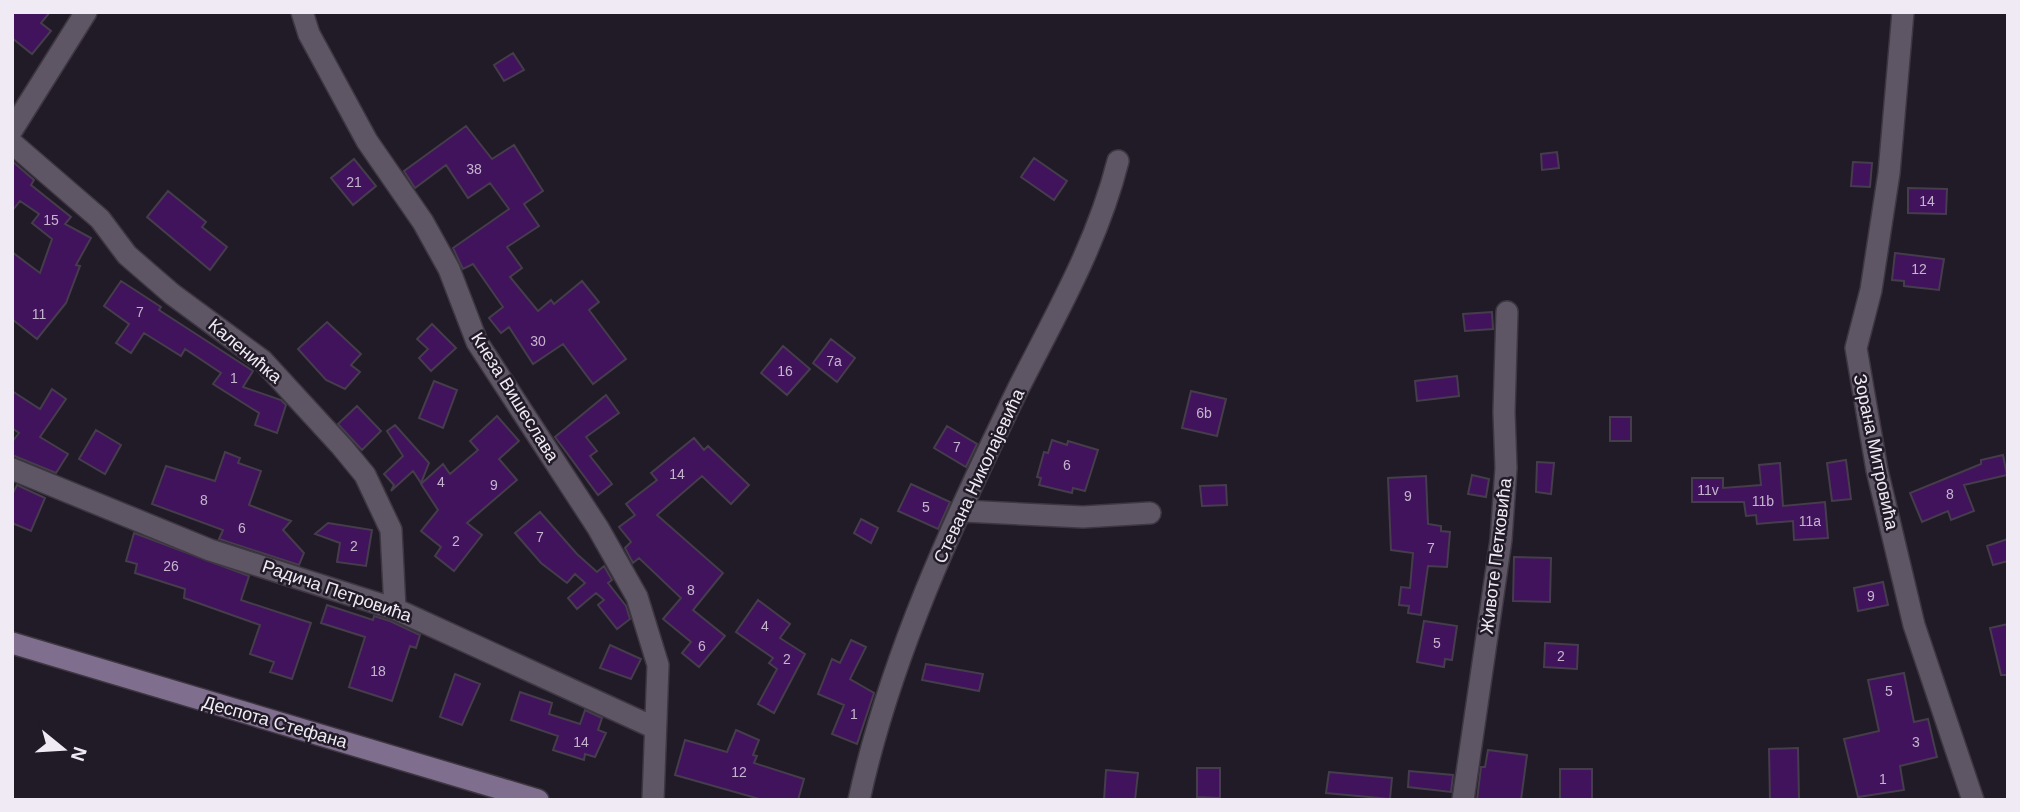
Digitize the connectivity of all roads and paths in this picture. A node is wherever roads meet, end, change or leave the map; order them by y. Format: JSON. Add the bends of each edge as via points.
{"nodes":[{"id":1,"x":86,"y":12,"type":"edge"},
{"id":2,"x":302,"y":12,"type":"edge"},
{"id":3,"x":1903,"y":12,"type":"edge"},
{"id":4,"x":12,"y":130,"type":"edge"},
{"id":5,"x":12,"y":143,"type":"edge"},
{"id":6,"x":1118,"y":161,"type":"dead end"},
{"id":7,"x":1507,"y":312,"type":"dead end"},
{"id":8,"x":12,"y":470,"type":"edge"},
{"id":9,"x":962,"y":511,"type":"junction"},
{"id":10,"x":1150,"y":513,"type":"dead end"},
{"id":11,"x":395,"y":609,"type":"junction"},
{"id":12,"x":12,"y":643,"type":"edge"},
{"id":13,"x":655,"y":729,"type":"junction"},
{"id":14,"x":538,"y":800,"type":"edge"},
{"id":15,"x":653,"y":800,"type":"edge"},
{"id":16,"x":859,"y":800,"type":"edge"},
{"id":17,"x":1462,"y":800,"type":"edge"},
{"id":18,"x":1973,"y":800,"type":"edge"}],
"edges":[{"from":1,"to":4,"type":"street"},
{"from":2,"to":13,"type":"street","name":"Кнеза Вишеслава","via":[[309,34],[367,141],[449,269],[477,342],[598,528],[637,597],[658,665]]},
{"from":3,"to":18,"type":"street","name":"Зорана Митровића","via":[[1889,173],[1871,290],[1856,348],[1877,470],[1914,625]]},
{"from":5,"to":11,"type":"street","name":"Каленићка","via":[[100,219],[127,255],[263,361],[342,447],[365,475],[391,530]]},
{"from":6,"to":9,"type":"street","name":"Стевана Николајевића","via":[[1082,265]]},
{"from":7,"to":17,"type":"street","name":"Животе Петковића","via":[[1501,540]]},
{"from":8,"to":11,"type":"street","name":"Радича Петровића","via":[[210,550]]},
{"from":9,"to":10,"type":"street","via":[[1083,517]]},
{"from":9,"to":16,"type":"street","name":"Стевана Николајевића","via":[[892,681]]},
{"from":11,"to":13,"type":"street","name":"Радича Петровића"},
{"from":12,"to":14,"type":"main road","name":"Деспота Стефана"},
{"from":13,"to":15,"type":"street","name":"Кнеза Вишеслава"}]}
